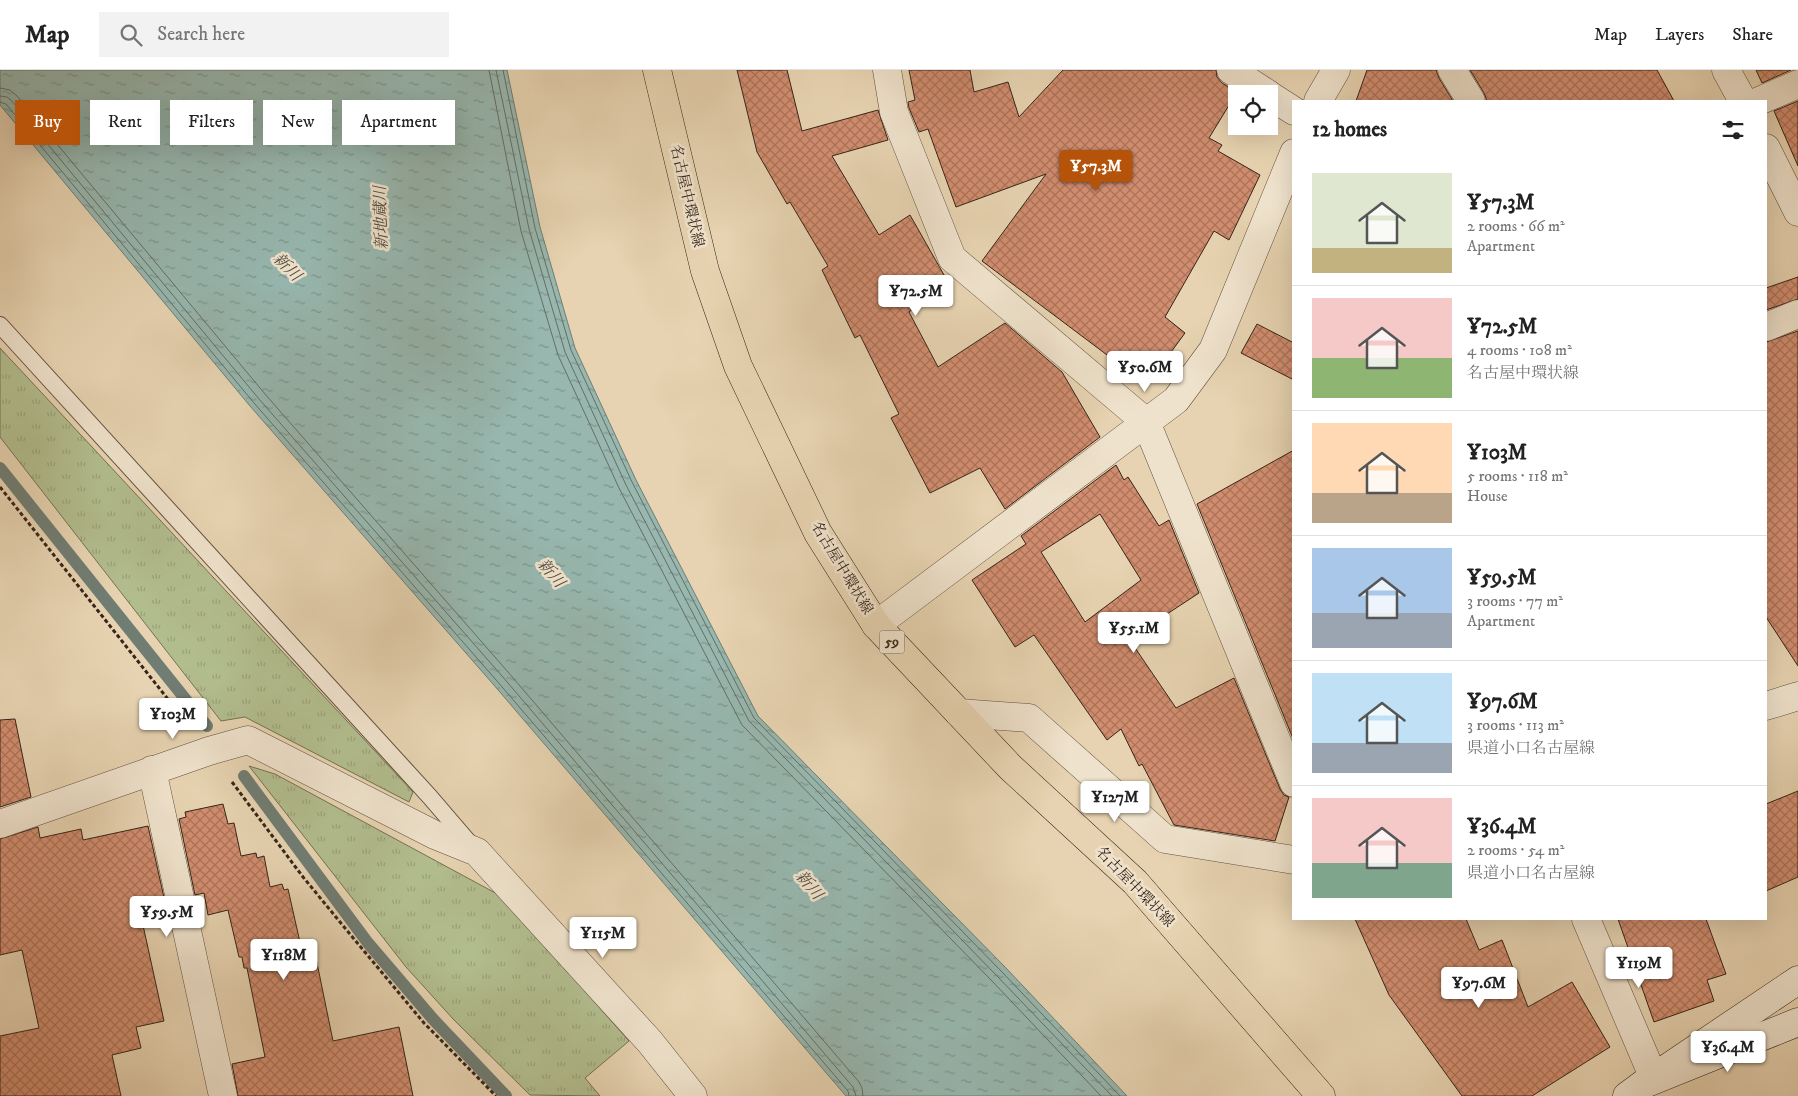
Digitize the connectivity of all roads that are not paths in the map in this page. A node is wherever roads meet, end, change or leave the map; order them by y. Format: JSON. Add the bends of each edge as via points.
{"nodes":[{"id":1,"x":657,"y":70,"type":"edge"},
{"id":2,"x":887,"y":70,"type":"edge"},
{"id":3,"x":1231,"y":70,"type":"edge"},
{"id":4,"x":1336,"y":70,"type":"edge"},
{"id":5,"x":1452,"y":70,"type":"edge"},
{"id":6,"x":1726,"y":70,"type":"edge"},
{"id":7,"x":1798,"y":84,"type":"edge"},
{"id":8,"x":1254,"y":85,"type":"edge"},
{"id":9,"x":1319,"y":100,"type":"edge"},
{"id":10,"x":1470,"y":100,"type":"edge"},
{"id":11,"x":1742,"y":100,"type":"edge"},
{"id":12,"x":1761,"y":100,"type":"edge"},
{"id":13,"x":1278,"y":101,"type":"edge"},
{"id":14,"x":1292,"y":110,"type":"edge"},
{"id":15,"x":1767,"y":150,"type":"edge"},
{"id":16,"x":1292,"y":158,"type":"edge"},
{"id":17,"x":1798,"y":212,"type":"edge"},
{"id":18,"x":1798,"y":314,"type":"edge"},
{"id":19,"x":0,"y":325,"type":"edge"},
{"id":20,"x":1767,"y":327,"type":"edge"},
{"id":21,"x":1146,"y":422,"type":"junction"},
{"id":22,"x":876,"y":625,"type":"junction"},
{"id":23,"x":1798,"y":696,"type":"edge"},
{"id":24,"x":1767,"y":706,"type":"edge"},
{"id":25,"x":959,"y":713,"type":"junction"},
{"id":26,"x":152,"y":770,"type":"junction"},
{"id":27,"x":1292,"y":778,"type":"edge"},
{"id":28,"x":0,"y":824,"type":"edge"},
{"id":29,"x":477,"y":852,"type":"junction"},
{"id":30,"x":1292,"y":860,"type":"edge"},
{"id":31,"x":1586,"y":920,"type":"edge"},
{"id":32,"x":1798,"y":980,"type":"edge"},
{"id":33,"x":1798,"y":1022,"type":"edge"},
{"id":34,"x":1641,"y":1086,"type":"edge"},
{"id":35,"x":223,"y":1096,"type":"edge"},
{"id":36,"x":693,"y":1096,"type":"edge"},
{"id":37,"x":1321,"y":1096,"type":"edge"}],
"edges":[{"from":1,"to":22,"type":"main road","name":"名古屋中環状線","number":"59","via":[[705,271],[738,366],[818,533]]},
{"from":2,"to":21,"type":"street","via":[[894,112],[952,258]]},
{"from":3,"to":8,"type":"street"},
{"from":4,"to":9,"type":"street"},
{"from":5,"to":10,"type":"street"},
{"from":6,"to":11,"type":"street"},
{"from":7,"to":12,"type":"street"},
{"from":13,"to":14,"type":"street"},
{"from":15,"to":17,"type":"street"},
{"from":16,"to":21,"type":"street","via":[[1213,350],[1176,400]]},
{"from":18,"to":20,"type":"street"},
{"from":19,"to":29,"type":"lane"},
{"from":21,"to":22,"type":"street"},
{"from":21,"to":27,"type":"street"},
{"from":22,"to":25,"type":"main road","name":"名古屋中環状線","number":"59"},
{"from":23,"to":24,"type":"street"},
{"from":25,"to":30,"type":"street","via":[[1029,718],[1165,839]]},
{"from":25,"to":37,"type":"main road","name":"名古屋中環状線","number":"59","via":[[1010,767],[1134,882]]},
{"from":26,"to":28,"type":"street"},
{"from":26,"to":29,"type":"street","via":[[248,740],[434,835]]},
{"from":26,"to":35,"type":"street"},
{"from":29,"to":36,"type":"street","via":[[650,1042]]},
{"from":31,"to":34,"type":"street"},
{"from":32,"to":34,"type":"street"},
{"from":33,"to":34,"type":"street"}]}
